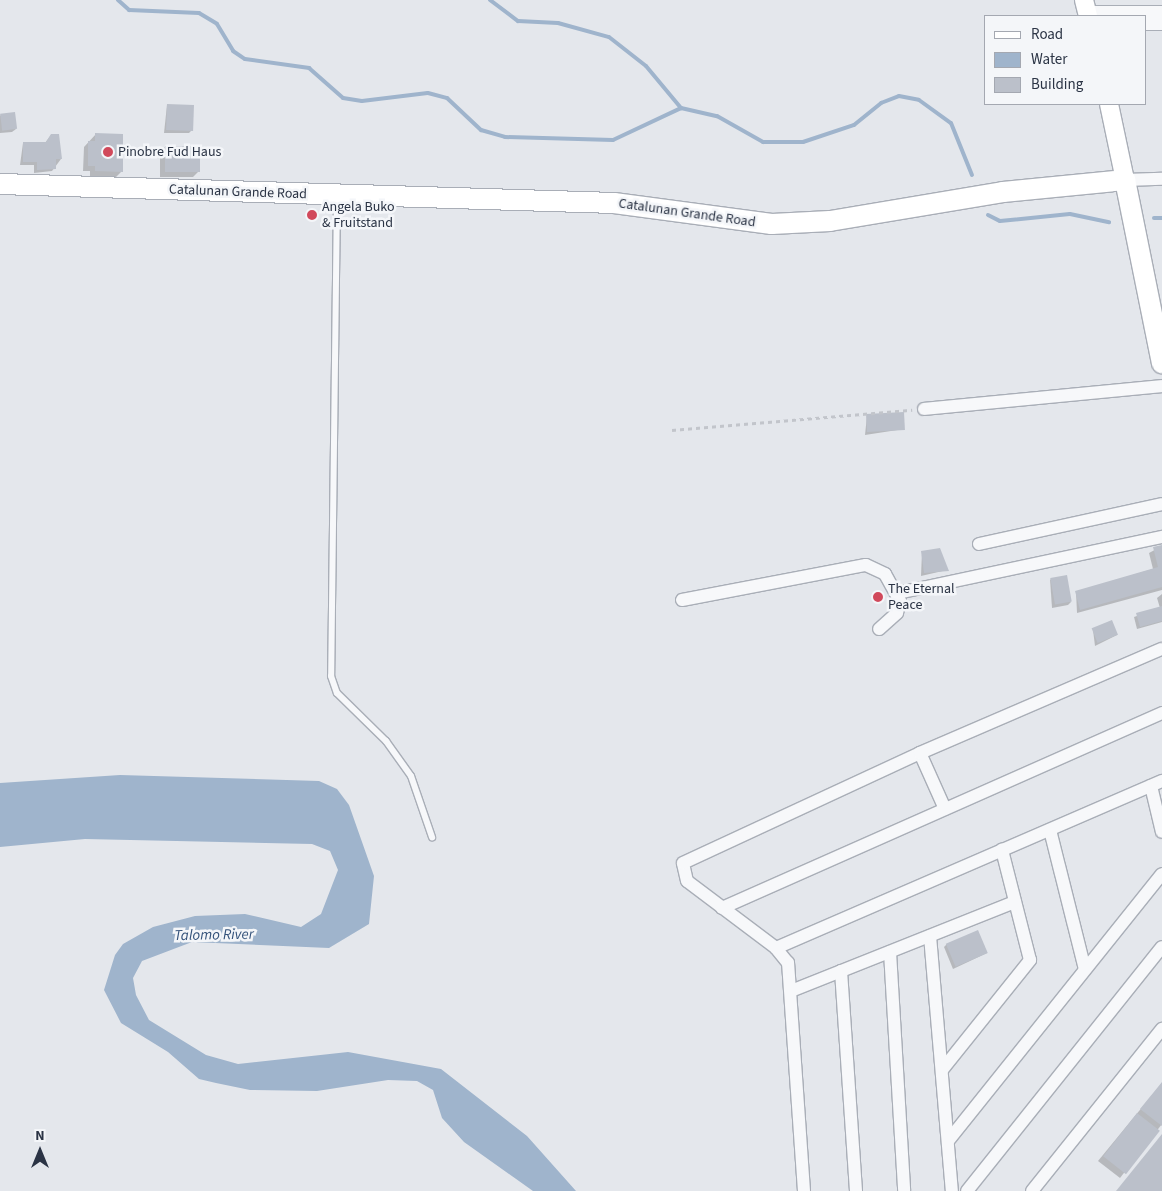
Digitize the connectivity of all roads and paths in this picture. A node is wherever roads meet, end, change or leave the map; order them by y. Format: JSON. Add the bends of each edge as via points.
{"nodes":[{"id":1,"x":1086,"y":9,"type":"edge"},
{"id":2,"x":1162,"y":12,"type":"edge"},
{"id":3,"x":1147,"y":24,"type":"edge"},
{"id":4,"x":1162,"y":24,"type":"edge"},
{"id":5,"x":1109,"y":105,"type":"edge"},
{"id":6,"x":1162,"y":179,"type":"edge"},
{"id":7,"x":1125,"y":180,"type":"junction"},
{"id":8,"x":0,"y":184,"type":"edge"},
{"id":9,"x":338,"y":195,"type":"junction"},
{"id":10,"x":1162,"y":363,"type":"edge"},
{"id":11,"x":1162,"y":386,"type":"edge"},
{"id":12,"x":924,"y":409,"type":"joint"},
{"id":13,"x":672,"y":430,"type":"dead end"},
{"id":14,"x":1162,"y":504,"type":"edge"},
{"id":15,"x":1162,"y":538,"type":"edge"},
{"id":16,"x":979,"y":544,"type":"dead end"},
{"id":17,"x":898,"y":593,"type":"junction"},
{"id":18,"x":682,"y":600,"type":"dead end"},
{"id":19,"x":879,"y":629,"type":"dead end"},
{"id":20,"x":1162,"y":649,"type":"edge"},
{"id":21,"x":1162,"y":713,"type":"edge"},
{"id":22,"x":920,"y":753,"type":"junction"},
{"id":23,"x":1157,"y":783,"type":"edge"},
{"id":24,"x":945,"y":809,"type":"junction"},
{"id":25,"x":1050,"y":830,"type":"junction"},
{"id":26,"x":1162,"y":832,"type":"edge"},
{"id":27,"x":432,"y":837,"type":"dead end"},
{"id":28,"x":1002,"y":850,"type":"junction"},
{"id":29,"x":1162,"y":874,"type":"edge"},
{"id":30,"x":1015,"y":902,"type":"junction"},
{"id":31,"x":722,"y":908,"type":"junction"},
{"id":32,"x":930,"y":936,"type":"junction"},
{"id":33,"x":1162,"y":947,"type":"edge"},
{"id":34,"x":776,"y":948,"type":"junction"},
{"id":35,"x":890,"y":952,"type":"junction"},
{"id":36,"x":1085,"y":969,"type":"junction"},
{"id":37,"x":841,"y":971,"type":"junction"},
{"id":38,"x":791,"y":991,"type":"junction"},
{"id":39,"x":1162,"y":1029,"type":"edge"},
{"id":40,"x":942,"y":1070,"type":"junction"},
{"id":41,"x":948,"y":1141,"type":"junction"},
{"id":42,"x":804,"y":1191,"type":"edge"},
{"id":43,"x":856,"y":1191,"type":"edge"},
{"id":44,"x":904,"y":1191,"type":"edge"},
{"id":45,"x":952,"y":1191,"type":"edge"},
{"id":46,"x":967,"y":1191,"type":"edge"},
{"id":47,"x":1032,"y":1191,"type":"edge"}],
"edges":[{"from":1,"to":2,"type":"street"},
{"from":3,"to":4,"type":"street"},
{"from":5,"to":7,"type":"main road"},
{"from":6,"to":7,"type":"street"},
{"from":7,"to":9,"type":"main road","name":"Catalunan Grande Road","via":[[1003,192],[830,221],[788,224],[622,204]]},
{"from":7,"to":10,"type":"main road"},
{"from":8,"to":9,"type":"main road","name":"Catalunan Grande Road"},
{"from":9,"to":27,"type":"lane","via":[[331,676],[337,693],[386,741],[411,776]]},
{"from":11,"to":12,"type":"street"},
{"from":12,"to":13,"type":"path"},
{"from":14,"to":16,"type":"street"},
{"from":15,"to":17,"type":"street"},
{"from":17,"to":18,"type":"street","via":[[880,571],[857,565]]},
{"from":17,"to":19,"type":"street","via":[[898,613]]},
{"from":20,"to":22,"type":"street"},
{"from":21,"to":24,"type":"street"},
{"from":22,"to":24,"type":"street"},
{"from":22,"to":31,"type":"street","via":[[688,860],[682,867],[683,876]]},
{"from":23,"to":25,"type":"street"},
{"from":23,"to":26,"type":"street"},
{"from":24,"to":31,"type":"street"},
{"from":25,"to":28,"type":"street"},
{"from":25,"to":36,"type":"street"},
{"from":28,"to":30,"type":"street"},
{"from":28,"to":34,"type":"street"},
{"from":29,"to":36,"type":"street"},
{"from":30,"to":32,"type":"street"},
{"from":30,"to":40,"type":"street","via":[[1030,960]]},
{"from":31,"to":34,"type":"street"},
{"from":32,"to":35,"type":"street"},
{"from":32,"to":40,"type":"street"},
{"from":33,"to":46,"type":"street"},
{"from":34,"to":38,"type":"street","via":[[788,963]]},
{"from":35,"to":37,"type":"street"},
{"from":35,"to":44,"type":"street"},
{"from":36,"to":41,"type":"street"},
{"from":37,"to":38,"type":"street"},
{"from":37,"to":43,"type":"street"},
{"from":38,"to":42,"type":"street"},
{"from":39,"to":47,"type":"street"},
{"from":40,"to":41,"type":"street"},
{"from":41,"to":45,"type":"street"}]}
